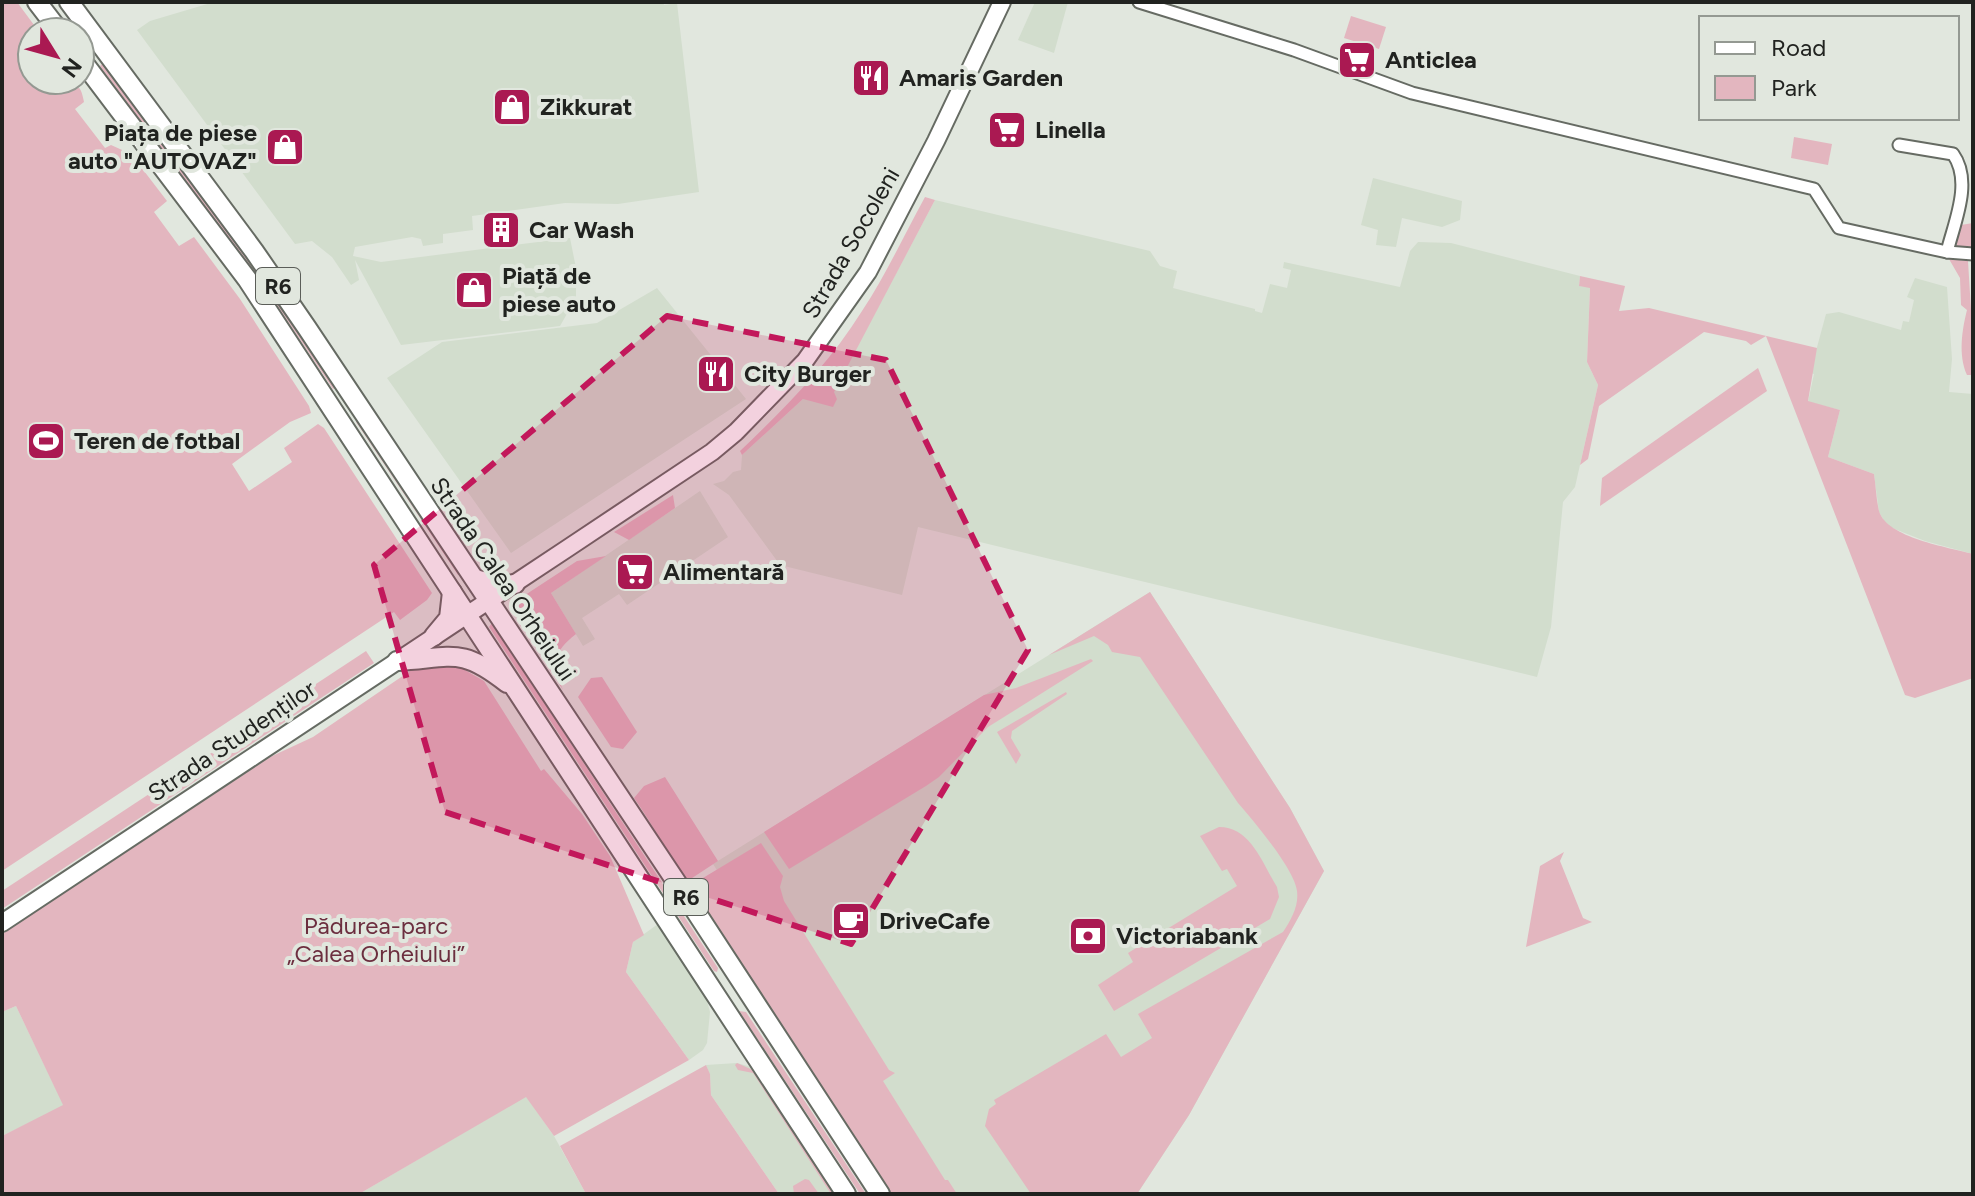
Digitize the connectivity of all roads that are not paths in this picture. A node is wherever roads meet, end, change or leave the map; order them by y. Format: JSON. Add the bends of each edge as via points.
{"nodes":[{"id":1,"x":69,"y":2,"type":"edge"},
{"id":2,"x":1002,"y":2,"type":"edge"},
{"id":3,"x":1139,"y":2,"type":"edge"},
{"id":4,"x":99,"y":41,"type":"junction"},
{"id":5,"x":96,"y":44,"type":"edge"},
{"id":6,"x":96,"y":79,"type":"edge"},
{"id":7,"x":1899,"y":145,"type":"dead end"},
{"id":8,"x":1947,"y":252,"type":"junction"},
{"id":9,"x":1973,"y":254,"type":"edge"},
{"id":10,"x":475,"y":579,"type":"junction"},
{"id":11,"x":515,"y":584,"type":"junction"},
{"id":12,"x":452,"y":592,"type":"junction"},
{"id":13,"x":489,"y":601,"type":"junction"},
{"id":14,"x":468,"y":615,"type":"junction"},
{"id":15,"x":434,"y":636,"type":"junction"},
{"id":16,"x":397,"y":661,"type":"junction"},
{"id":17,"x":521,"y":695,"type":"junction"},
{"id":18,"x":2,"y":923,"type":"edge"},
{"id":19,"x":744,"y":986,"type":"junction"},
{"id":20,"x":721,"y":1001,"type":"junction"},
{"id":21,"x":846,"y":1194,"type":"edge"},
{"id":22,"x":880,"y":1194,"type":"edge"}],
"edges":[{"from":1,"to":4,"type":"highway","name":"Strada Calea Orheiului","number":"R6"},
{"from":2,"to":11,"type":"main road","name":"Strada Socoleni","via":[[883,244],[805,361],[712,452]]},
{"from":3,"to":8,"type":"street","via":[[1412,93],[1814,189],[1839,228]]},
{"from":4,"to":5,"type":"highway"},
{"from":4,"to":10,"type":"highway","name":"Strada Calea Orheiului","number":"R6","via":[[254,251]]},
{"from":6,"to":12,"type":"highway","name":"Strada Calea Orheiului","number":"R6","via":[[247,279]]},
{"from":7,"to":8,"type":"street","via":[[1953,154],[1959,163],[1962,188]]},
{"from":8,"to":9,"type":"street"},
{"from":10,"to":11,"type":"highway"},
{"from":10,"to":13,"type":"highway","name":"Strada Calea Orheiului","number":"R6"},
{"from":11,"to":13,"type":"main road","name":"Strada Socoleni"},
{"from":12,"to":14,"type":"highway","name":"Strada Calea Orheiului","number":"R6"},
{"from":12,"to":15,"type":"highway","via":[[449,618]]},
{"from":13,"to":14,"type":"main road","name":"Strada Studenților"},
{"from":13,"to":19,"type":"highway","name":"Strada Calea Orheiului","number":"R6"},
{"from":14,"to":15,"type":"main road","name":"Strada Studenților"},
{"from":14,"to":17,"type":"highway","name":"Strada Calea Orheiului","number":"R6"},
{"from":15,"to":16,"type":"main road","name":"Strada Studenților"},
{"from":16,"to":17,"type":"highway","via":[[467,658]]},
{"from":16,"to":18,"type":"main road","name":"Strada Studenților"},
{"from":17,"to":20,"type":"highway","name":"Strada Calea Orheiului","number":"R6"},
{"from":19,"to":20,"type":"highway"},
{"from":19,"to":22,"type":"highway","name":"Strada Calea Orheiului","number":"R6"},
{"from":20,"to":21,"type":"highway","name":"Strada Calea Orheiului","number":"R6"}]}
